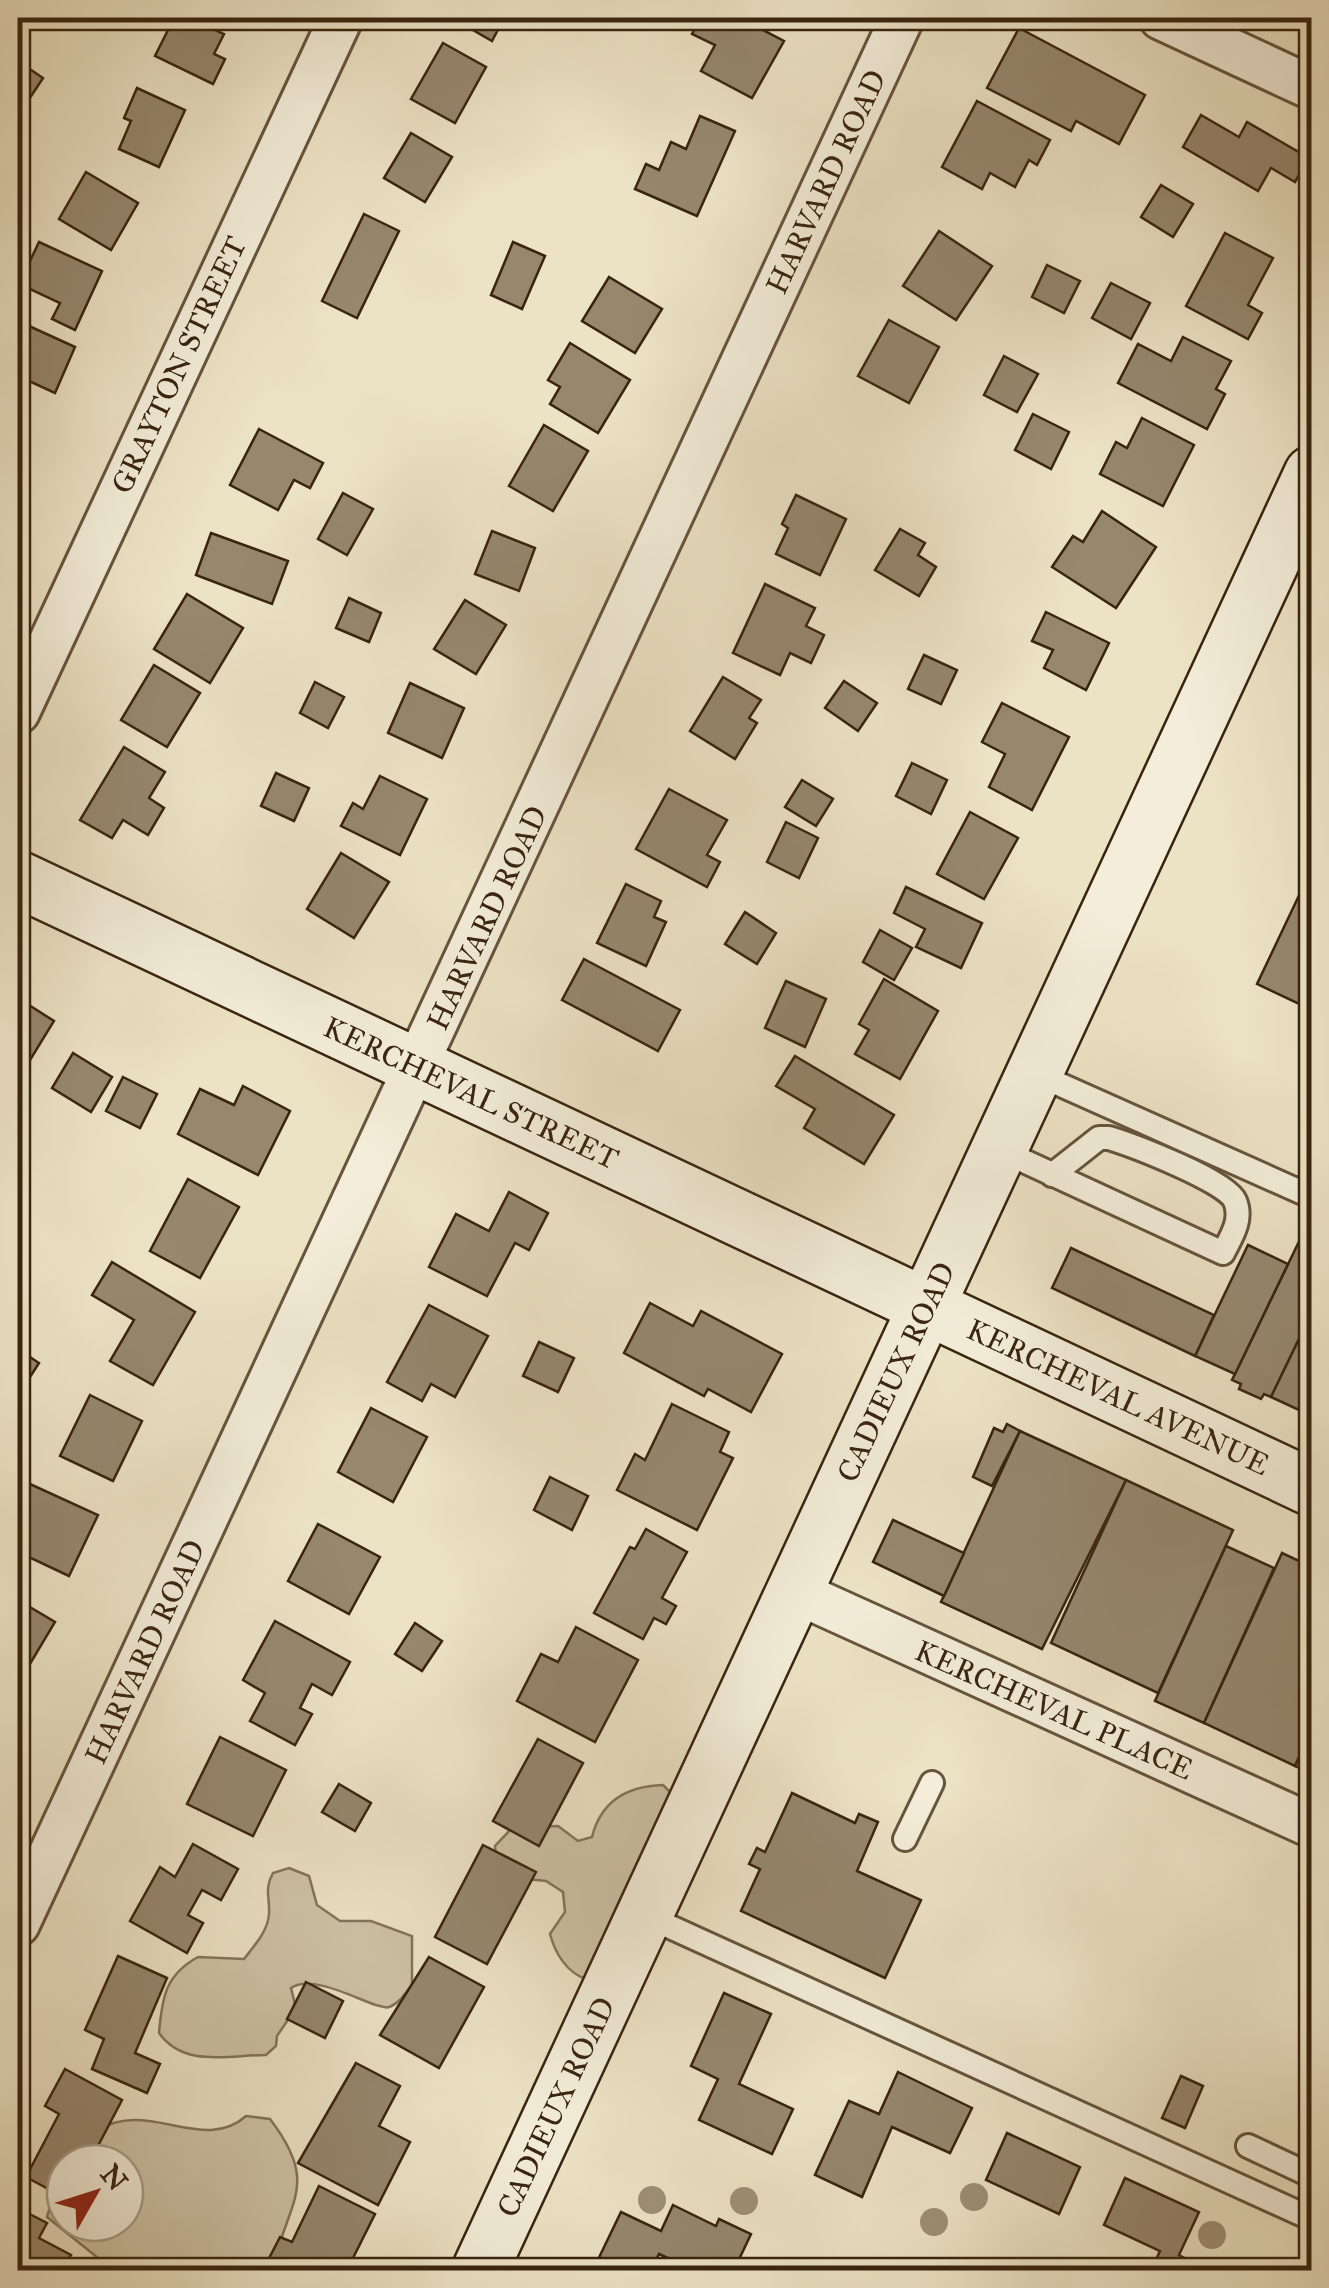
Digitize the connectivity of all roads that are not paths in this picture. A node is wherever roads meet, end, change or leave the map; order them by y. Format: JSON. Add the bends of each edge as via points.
{"nodes":[{"id":1,"x":341,"y":18,"type":"edge"},
{"id":2,"x":902,"y":18,"type":"edge"},
{"id":3,"x":1160,"y":18,"type":"edge"},
{"id":4,"x":1312,"y":88,"type":"edge"},
{"id":5,"x":1312,"y":474,"type":"edge"},
{"id":6,"x":18,"y":712,"type":"edge"},
{"id":7,"x":18,"y":880,"type":"edge"},
{"id":8,"x":418,"y":1068,"type":"junction"},
{"id":9,"x":1034,"y":1073,"type":"junction"},
{"id":10,"x":1000,"y":1150,"type":"junction"},
{"id":11,"x":1052,"y":1175,"type":"junction"},
{"id":12,"x":1312,"y":1198,"type":"edge"},
{"id":13,"x":925,"y":1306,"type":"junction"},
{"id":14,"x":1312,"y":1488,"type":"edge"},
{"id":15,"x":796,"y":1592,"type":"junction"},
{"id":16,"x":932,"y":1783,"type":"dead end"},
{"id":17,"x":1312,"y":1826,"type":"edge"},
{"id":18,"x":905,"y":1838,"type":"dead end"},
{"id":19,"x":644,"y":1915,"type":"junction"},
{"id":20,"x":18,"y":1924,"type":"edge"},
{"id":21,"x":1248,"y":2146,"type":"dead end"},
{"id":22,"x":1312,"y":2176,"type":"edge"},
{"id":23,"x":1312,"y":2219,"type":"edge"},
{"id":24,"x":480,"y":2270,"type":"edge"}],
"edges":[{"from":1,"to":6,"type":"street","name":"GRAYTON STREET"},
{"from":2,"to":8,"type":"street","name":"HARVARD ROAD"},
{"from":3,"to":4,"type":"street"},
{"from":5,"to":9,"type":"street","name":"CADIEUX ROAD"},
{"from":7,"to":8,"type":"street","name":"KERCHEVAL STREET"},
{"from":8,"to":13,"type":"street","name":"KERCHEVAL STREET"},
{"from":8,"to":20,"type":"street","name":"HARVARD ROAD"},
{"from":9,"to":10,"type":"street","name":"CADIEUX ROAD"},
{"from":9,"to":12,"type":"lane"},
{"from":10,"to":11,"type":"lane"},
{"from":10,"to":13,"type":"street","name":"CADIEUX ROAD"},
{"from":11,"to":11,"type":"lane","via":[[1223,1253],[1238,1222],[1230,1194],[1142,1150],[1100,1138]]},
{"from":13,"to":14,"type":"street","name":"KERCHEVAL AVENUE"},
{"from":13,"to":15,"type":"street","name":"CADIEUX ROAD"},
{"from":15,"to":17,"type":"street","name":"KERCHEVAL PLACE"},
{"from":15,"to":19,"type":"street","name":"CADIEUX ROAD"},
{"from":16,"to":18,"type":"lane"},
{"from":19,"to":23,"type":"lane"},
{"from":19,"to":24,"type":"street","name":"CADIEUX ROAD"},
{"from":21,"to":22,"type":"lane"}]}
